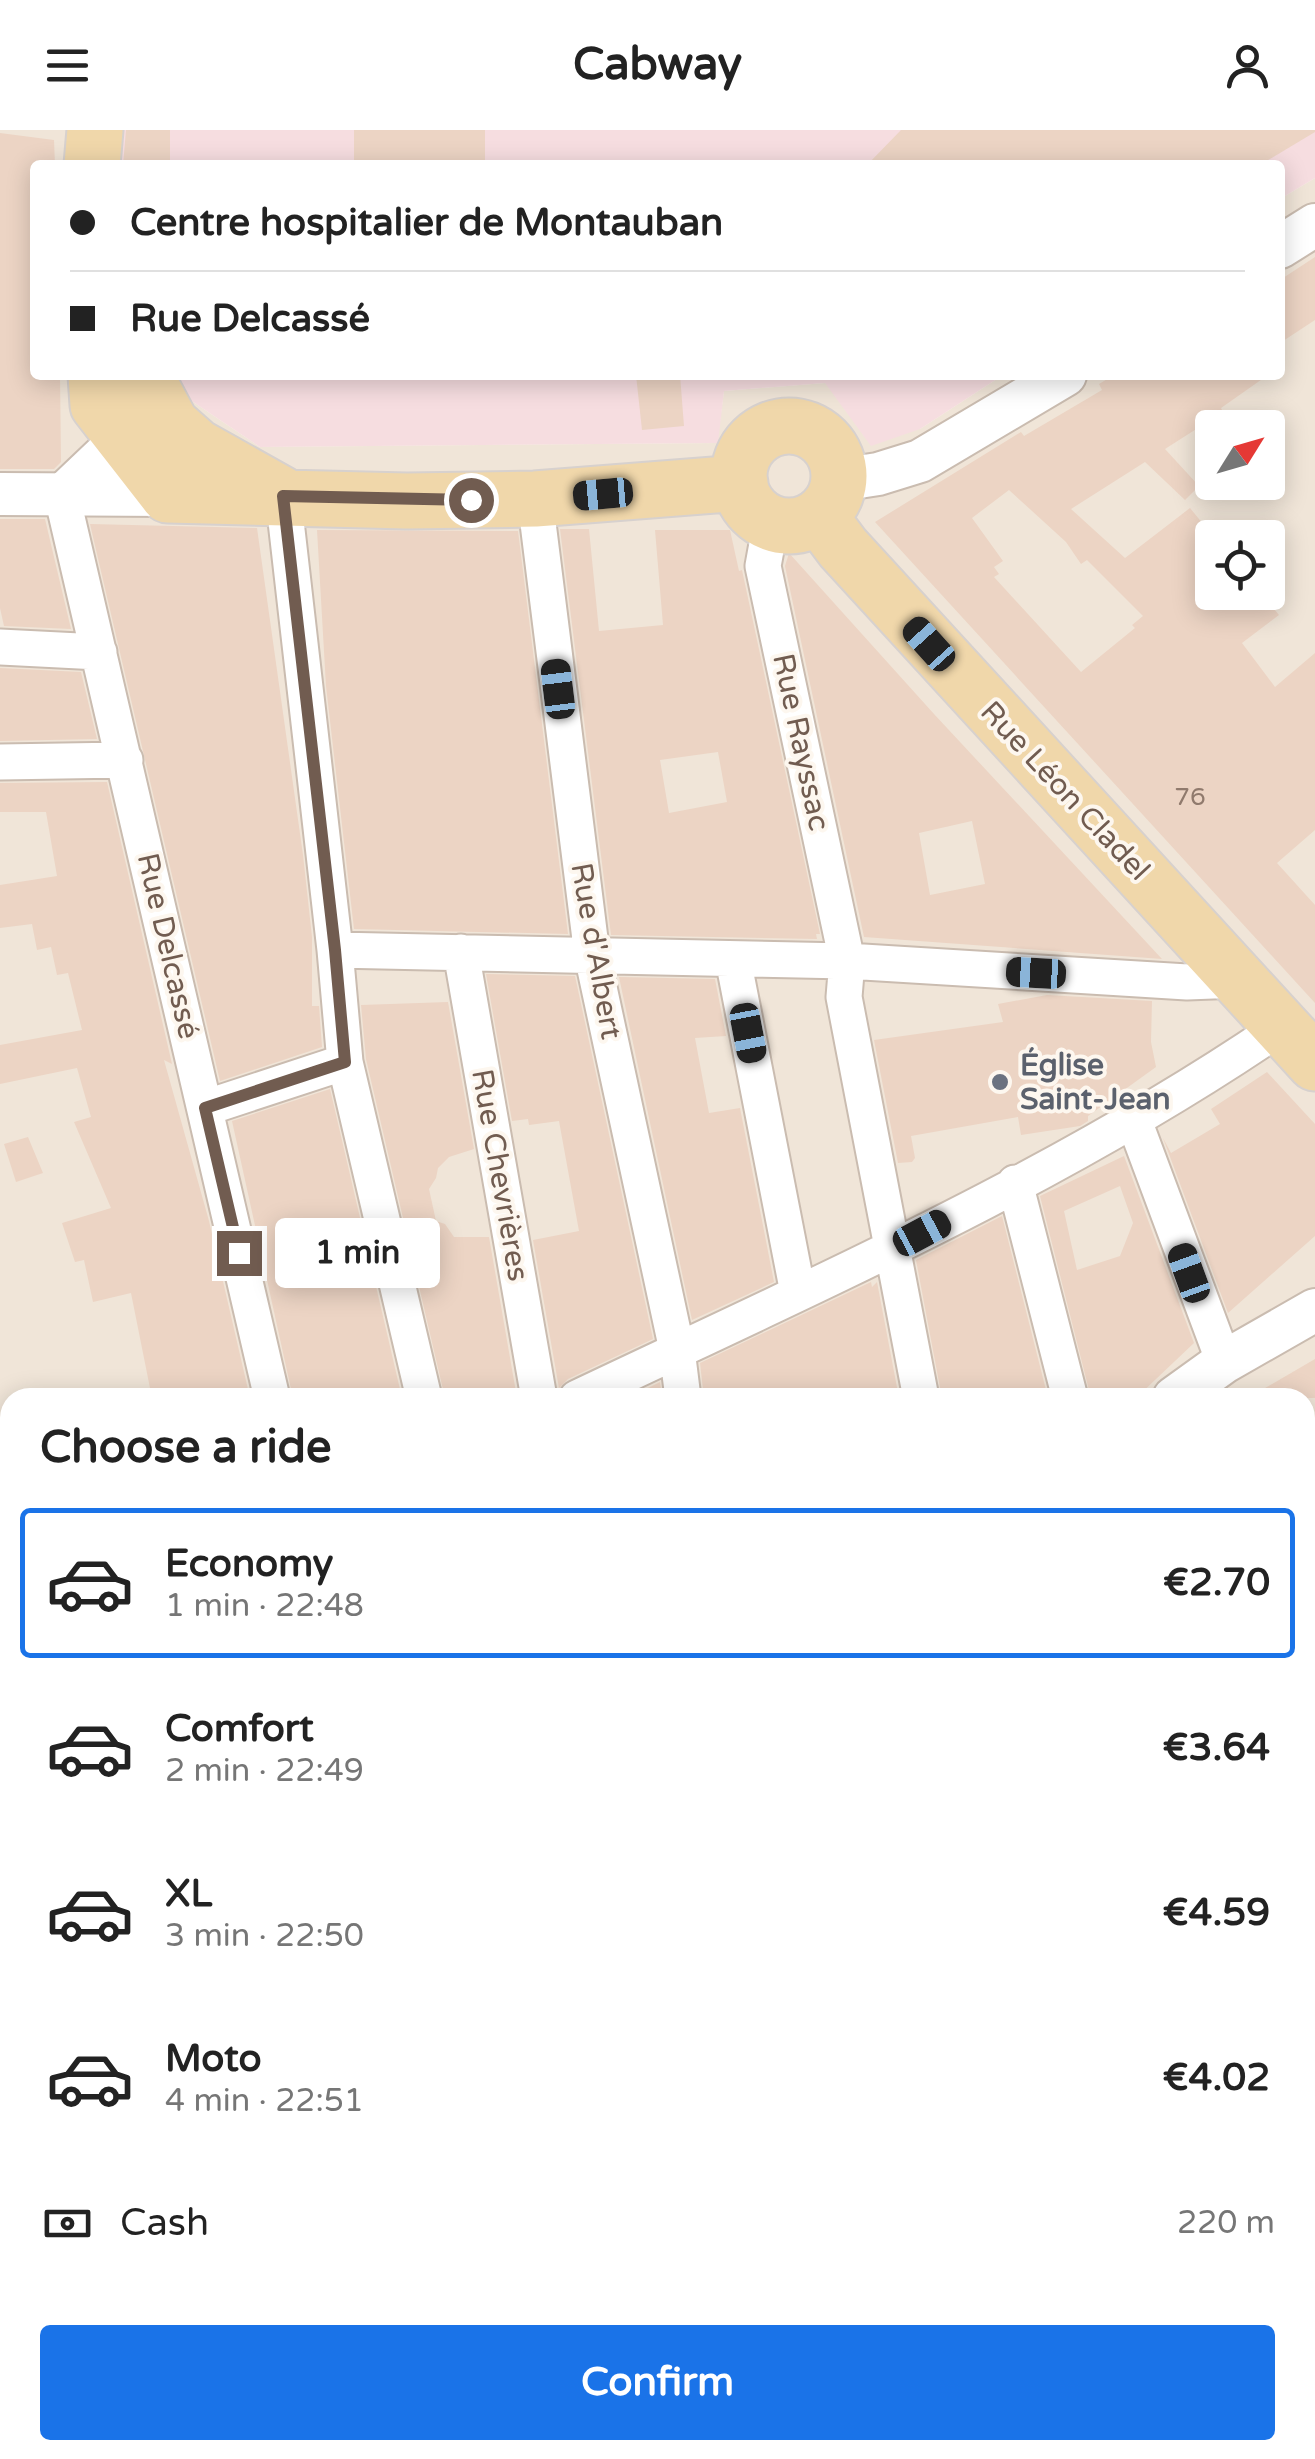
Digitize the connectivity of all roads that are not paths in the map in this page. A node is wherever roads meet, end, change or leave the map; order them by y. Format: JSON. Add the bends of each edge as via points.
{"nodes":[{"id":1,"x":1315,"y":225,"type":"edge"},
{"id":2,"x":1285,"y":244,"type":"edge"},
{"id":3,"x":142,"y":380,"type":"edge"},
{"id":4,"x":1056,"y":380,"type":"edge"},
{"id":5,"x":110,"y":443,"type":"edge"},
{"id":6,"x":0,"y":494,"type":"edge"},
{"id":7,"x":283,"y":496,"type":"junction"},
{"id":8,"x":534,"y":499,"type":"junction"},
{"id":9,"x":793,"y":500,"type":"junction"},
{"id":10,"x":0,"y":647,"type":"edge"},
{"id":11,"x":99,"y":652,"type":"junction"},
{"id":12,"x":125,"y":760,"type":"junction"},
{"id":13,"x":0,"y":762,"type":"edge"},
{"id":14,"x":335,"y":950,"type":"junction"},
{"id":15,"x":462,"y":952,"type":"junction"},
{"id":16,"x":592,"y":954,"type":"junction"},
{"id":17,"x":734,"y":958,"type":"junction"},
{"id":18,"x":847,"y":961,"type":"junction"},
{"id":19,"x":1238,"y":980,"type":"junction"},
{"id":20,"x":1298,"y":1044,"type":"edge"},
{"id":21,"x":345,"y":1062,"type":"junction"},
{"id":22,"x":205,"y":1108,"type":"junction"},
{"id":23,"x":1133,"y":1118,"type":"junction"},
{"id":24,"x":1016,"y":1183,"type":"junction"},
{"id":25,"x":890,"y":1249,"type":"junction"},
{"id":26,"x":798,"y":1293,"type":"junction"},
{"id":27,"x":1315,"y":1310,"type":"edge"},
{"id":28,"x":677,"y":1350,"type":"junction"},
{"id":29,"x":1224,"y":1362,"type":"junction"},
{"id":30,"x":270,"y":1388,"type":"edge"},
{"id":31,"x":422,"y":1388,"type":"edge"},
{"id":32,"x":537,"y":1388,"type":"edge"},
{"id":33,"x":599,"y":1388,"type":"edge"},
{"id":34,"x":682,"y":1388,"type":"edge"},
{"id":35,"x":919,"y":1388,"type":"edge"},
{"id":36,"x":1067,"y":1388,"type":"edge"},
{"id":37,"x":1188,"y":1388,"type":"edge"}],
"edges":[{"from":1,"to":2,"type":"street"},
{"from":3,"to":5,"type":"main road"},
{"from":4,"to":9,"type":"street","via":[[920,460]]},
{"from":5,"to":6,"type":"street"},
{"from":5,"to":7,"type":"main road","via":[[197,447]]},
{"from":5,"to":7,"type":"main road","via":[[168,495]]},
{"from":5,"to":11,"type":"street","name":"Rue Delcassé"},
{"from":7,"to":8,"type":"main road"},
{"from":7,"to":14,"type":"street"},
{"from":8,"to":9,"type":"main road"},
{"from":8,"to":16,"type":"street","name":"Rue d'Albert"},
{"from":9,"to":18,"type":"street","name":"Rue Rayssac","via":[[763,566]]},
{"from":9,"to":19,"type":"main road","name":"Rue Léon Cladel"},
{"from":10,"to":11,"type":"street"},
{"from":11,"to":12,"type":"street","name":"Rue Delcassé"},
{"from":12,"to":13,"type":"street"},
{"from":12,"to":22,"type":"street","name":"Rue Delcassé"},
{"from":14,"to":15,"type":"street"},
{"from":14,"to":21,"type":"street"},
{"from":15,"to":16,"type":"street"},
{"from":15,"to":32,"type":"street","name":"Rue Chevrières"},
{"from":16,"to":17,"type":"street"},
{"from":16,"to":28,"type":"street","name":"Rue d'Albert"},
{"from":17,"to":18,"type":"street"},
{"from":17,"to":26,"type":"street"},
{"from":18,"to":19,"type":"street"},
{"from":18,"to":25,"type":"street","name":"Rue Rayssac","via":[[844,997]]},
{"from":19,"to":20,"type":"main road","name":"Rue Léon Cladel"},
{"from":20,"to":23,"type":"street","via":[[1205,1078]]},
{"from":21,"to":22,"type":"street"},
{"from":21,"to":31,"type":"street"},
{"from":22,"to":30,"type":"street","name":"Rue Delcassé"},
{"from":23,"to":24,"type":"street"},
{"from":23,"to":29,"type":"street"},
{"from":24,"to":25,"type":"street"},
{"from":24,"to":36,"type":"street"},
{"from":25,"to":26,"type":"street"},
{"from":25,"to":35,"type":"street","name":"Rue Rayssac"},
{"from":26,"to":28,"type":"street"},
{"from":27,"to":29,"type":"street"},
{"from":28,"to":33,"type":"street"},
{"from":28,"to":34,"type":"street","name":"Rue d'Albert"},
{"from":29,"to":37,"type":"street"}]}
